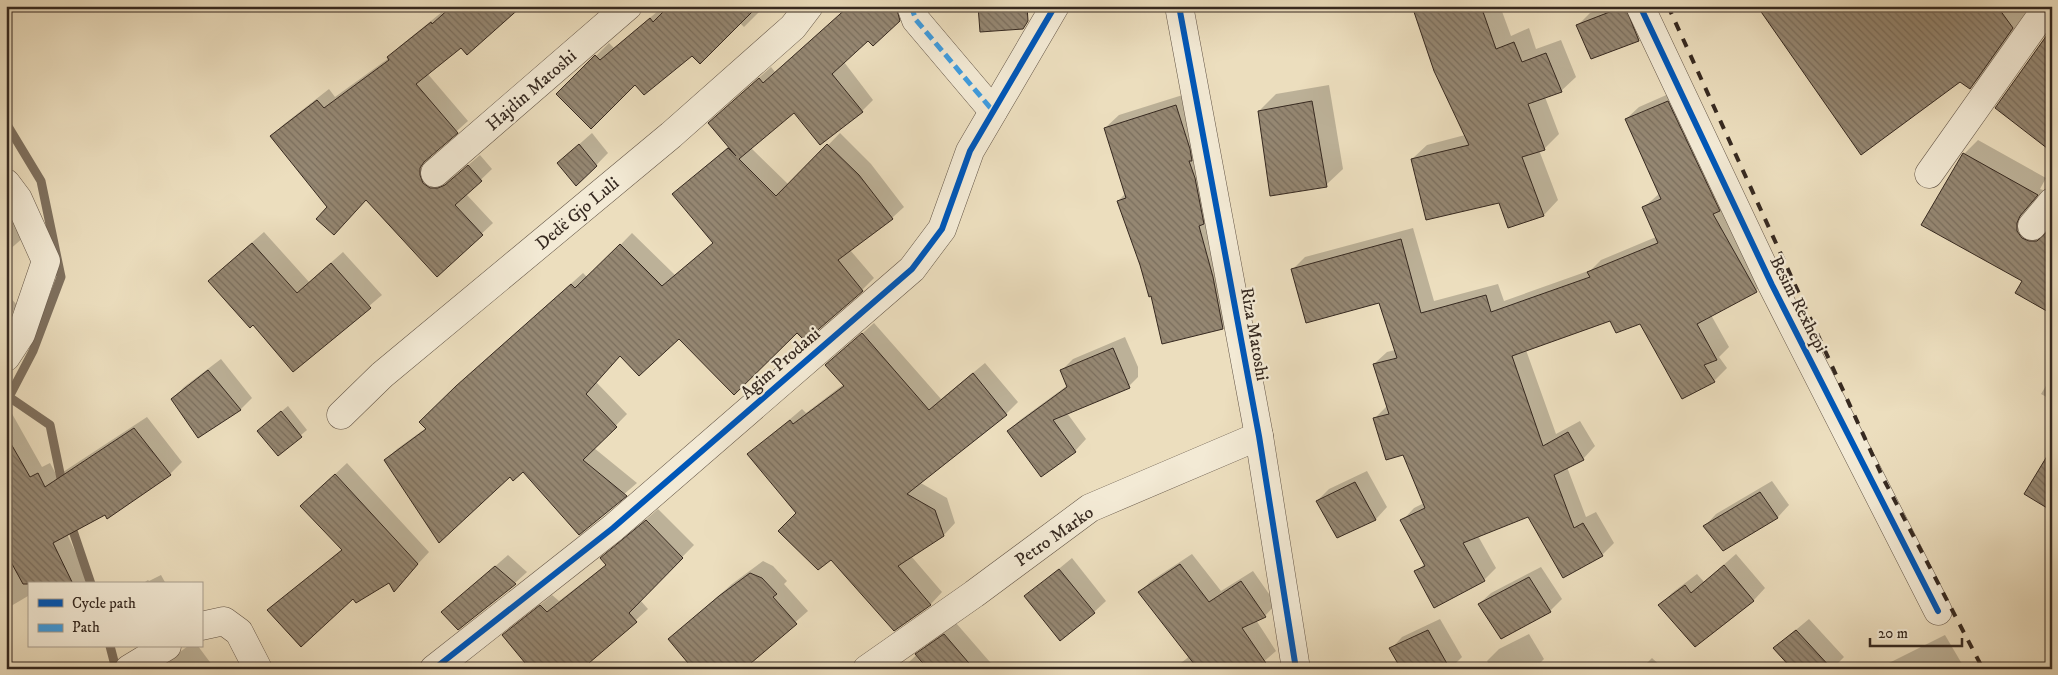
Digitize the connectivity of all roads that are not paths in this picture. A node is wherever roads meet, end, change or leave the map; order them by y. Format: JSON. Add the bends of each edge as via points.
{"nodes":[{"id":1,"x":628,"y":6,"type":"edge"},
{"id":2,"x":809,"y":6,"type":"edge"},
{"id":3,"x":911,"y":6,"type":"edge"},
{"id":4,"x":1055,"y":6,"type":"edge"},
{"id":5,"x":1179,"y":6,"type":"edge"},
{"id":6,"x":1640,"y":6,"type":"edge"},
{"id":7,"x":2048,"y":6,"type":"edge"},
{"id":8,"x":993,"y":111,"type":"junction"},
{"id":9,"x":435,"y":173,"type":"dead end"},
{"id":10,"x":1929,"y":174,"type":"dead end"},
{"id":11,"x":6,"y":183,"type":"edge"},
{"id":12,"x":2052,"y":202,"type":"edge"},
{"id":13,"x":2032,"y":226,"type":"dead end"},
{"id":14,"x":6,"y":357,"type":"edge"},
{"id":15,"x":341,"y":415,"type":"dead end"},
{"id":16,"x":1259,"y":436,"type":"junction"},
{"id":17,"x":1938,"y":611,"type":"dead end"},
{"id":18,"x":202,"y":626,"type":"edge"},
{"id":19,"x":164,"y":648,"type":"edge"},
{"id":20,"x":128,"y":669,"type":"edge"},
{"id":21,"x":258,"y":669,"type":"edge"},
{"id":22,"x":434,"y":669,"type":"edge"},
{"id":23,"x":867,"y":669,"type":"edge"},
{"id":24,"x":1296,"y":669,"type":"edge"}],
"edges":[{"from":1,"to":9,"type":"street","name":"Hajdin Matoshi"},
{"from":2,"to":15,"type":"street","name":"Dedë Gjo Luli","via":[[793,27],[671,135],[382,376]]},
{"from":3,"to":8,"type":"street","via":[[916,20]]},
{"from":4,"to":8,"type":"street","name":"Agim Prodani"},
{"from":5,"to":16,"type":"street","name":"Riza Matoshi"},
{"from":6,"to":17,"type":"street","name":"Besim Rexhepi","via":[[1772,285]]},
{"from":7,"to":10,"type":"street"},
{"from":8,"to":22,"type":"street","name":"Agim Prodani","via":[[970,151],[942,229],[912,268],[613,528]]},
{"from":11,"to":14,"type":"street","via":[[18,199],[46,262],[21,334]]},
{"from":12,"to":13,"type":"street"},
{"from":16,"to":23,"type":"street","name":"Petro Marko","via":[[1090,508]]},
{"from":16,"to":24,"type":"street","name":"Riza Matoshi"},
{"from":18,"to":21,"type":"street","via":[[224,621],[238,632]]},
{"from":19,"to":20,"type":"street"}]}
